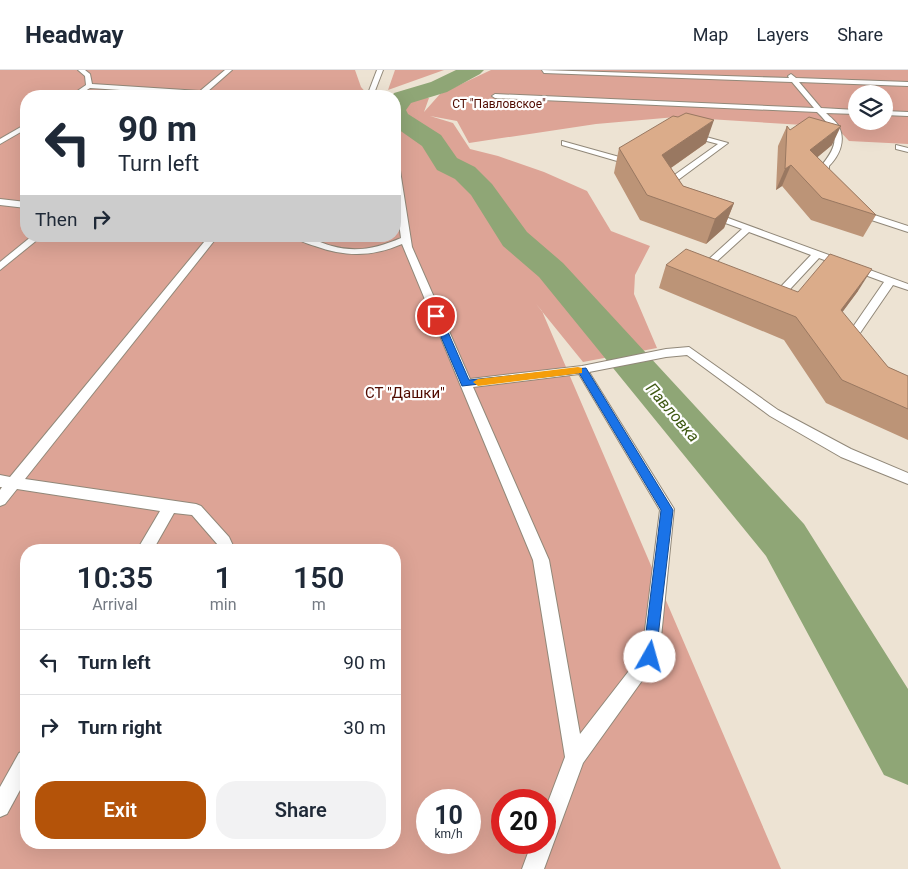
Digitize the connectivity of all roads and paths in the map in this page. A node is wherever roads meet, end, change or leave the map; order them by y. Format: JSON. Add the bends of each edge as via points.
{"nodes":[{"id":1,"x":81,"y":70,"type":"edge"},
{"id":2,"x":229,"y":70,"type":"edge"},
{"id":3,"x":380,"y":70,"type":"edge"},
{"id":4,"x":786,"y":70,"type":"edge"},
{"id":5,"x":544,"y":71,"type":"edge"},
{"id":6,"x":794,"y":80,"type":"junction"},
{"id":7,"x":908,"y":84,"type":"edge"},
{"id":8,"x":89,"y":86,"type":"junction"},
{"id":9,"x":83,"y":90,"type":"edge"},
{"id":10,"x":138,"y":90,"type":"edge"},
{"id":11,"x":205,"y":90,"type":"edge"},
{"id":12,"x":372,"y":90,"type":"edge"},
{"id":13,"x":495,"y":96,"type":"dead end"},
{"id":14,"x":819,"y":110,"type":"junction"},
{"id":15,"x":848,"y":112,"type":"edge"},
{"id":16,"x":893,"y":113,"type":"edge"},
{"id":17,"x":908,"y":114,"type":"edge"},
{"id":18,"x":20,"y":130,"type":"edge"},
{"id":19,"x":682,"y":132,"type":"edge"},
{"id":20,"x":0,"y":142,"type":"edge"},
{"id":21,"x":565,"y":143,"type":"dead end"},
{"id":22,"x":899,"y":147,"type":"dead end"},
{"id":23,"x":640,"y":150,"type":"edge"},
{"id":24,"x":908,"y":150,"type":"edge"},
{"id":25,"x":831,"y":189,"type":"edge"},
{"id":26,"x":680,"y":195,"type":"edge"},
{"id":27,"x":0,"y":202,"type":"edge"},
{"id":28,"x":20,"y":204,"type":"edge"},
{"id":29,"x":401,"y":205,"type":"edge"},
{"id":30,"x":850,"y":210,"type":"edge"},
{"id":31,"x":698,"y":211,"type":"edge"},
{"id":32,"x":747,"y":229,"type":"junction"},
{"id":33,"x":908,"y":229,"type":"edge"},
{"id":34,"x":406,"y":239,"type":"junction"},
{"id":35,"x":401,"y":241,"type":"edge"},
{"id":36,"x":31,"y":242,"type":"edge"},
{"id":37,"x":209,"y":242,"type":"edge"},
{"id":38,"x":311,"y":242,"type":"edge"},
{"id":39,"x":398,"y":242,"type":"edge"},
{"id":40,"x":817,"y":254,"type":"junction"},
{"id":41,"x":0,"y":267,"type":"edge"},
{"id":42,"x":710,"y":274,"type":"edge"},
{"id":43,"x":890,"y":281,"type":"junction"},
{"id":44,"x":908,"y":288,"type":"edge"},
{"id":45,"x":765,"y":296,"type":"edge"},
{"id":46,"x":866,"y":352,"type":"edge"},
{"id":47,"x":582,"y":370,"type":"junction"},
{"id":48,"x":466,"y":384,"type":"junction"},
{"id":49,"x":908,"y":479,"type":"edge"},
{"id":50,"x":7,"y":482,"type":"edge"},
{"id":51,"x":0,"y":500,"type":"edge"},
{"id":52,"x":170,"y":506,"type":"junction"},
{"id":53,"x":148,"y":544,"type":"edge"},
{"id":54,"x":224,"y":544,"type":"edge"},
{"id":55,"x":575,"y":757,"type":"junction"},
{"id":56,"x":20,"y":771,"type":"edge"},
{"id":57,"x":0,"y":807,"type":"edge"},
{"id":58,"x":556,"y":808,"type":"edge"},
{"id":59,"x":539,"y":854,"type":"edge"},
{"id":60,"x":533,"y":869,"type":"edge"}],
"edges":[{"from":1,"to":8,"type":"lane","via":[[88,76]]},
{"from":2,"to":11,"type":"lane"},
{"from":3,"to":12,"type":"lane"},
{"from":4,"to":6,"type":"lane"},
{"from":5,"to":6,"type":"lane"},
{"from":6,"to":7,"type":"lane"},
{"from":6,"to":14,"type":"lane"},
{"from":8,"to":9,"type":"lane"},
{"from":8,"to":10,"type":"lane"},
{"from":13,"to":14,"type":"lane"},
{"from":14,"to":15,"type":"lane"},
{"from":14,"to":25,"type":"lane","via":[[836,127],[838,144],[834,158],[825,166],[825,182]]},
{"from":16,"to":17,"type":"lane"},
{"from":18,"to":20,"type":"lane"},
{"from":19,"to":26,"type":"lane","via":[[724,143],[669,183]]},
{"from":21,"to":23,"type":"lane","via":[[624,161]]},
{"from":22,"to":24,"type":"lane"},
{"from":27,"to":28,"type":"lane"},
{"from":29,"to":34,"type":"lane"},
{"from":30,"to":33,"type":"lane"},
{"from":31,"to":32,"type":"lane"},
{"from":32,"to":40,"type":"lane"},
{"from":32,"to":42,"type":"lane","via":[[701,271]]},
{"from":34,"to":35,"type":"lane"},
{"from":34,"to":48,"type":"lane"},
{"from":36,"to":41,"type":"lane"},
{"from":37,"to":50,"type":"lane"},
{"from":38,"to":39,"type":"lane","via":[[339,252],[358,253]]},
{"from":40,"to":43,"type":"lane"},
{"from":40,"to":45,"type":"lane","via":[[775,300]]},
{"from":43,"to":44,"type":"lane"},
{"from":43,"to":46,"type":"lane","via":[[852,338]]},
{"from":47,"to":48,"type":"lane"},
{"from":47,"to":49,"type":"lane","via":[[689,351],[774,413],[846,453]]},
{"from":47,"to":55,"type":"lane","via":[[667,510],[650,657]]},
{"from":48,"to":55,"type":"lane","via":[[540,560]]},
{"from":50,"to":51,"type":"lane"},
{"from":50,"to":52,"type":"lane"},
{"from":52,"to":53,"type":"lane"},
{"from":52,"to":54,"type":"lane","via":[[196,510]]},
{"from":55,"to":58,"type":"lane"},
{"from":56,"to":57,"type":"lane"},
{"from":59,"to":60,"type":"lane"}]}
